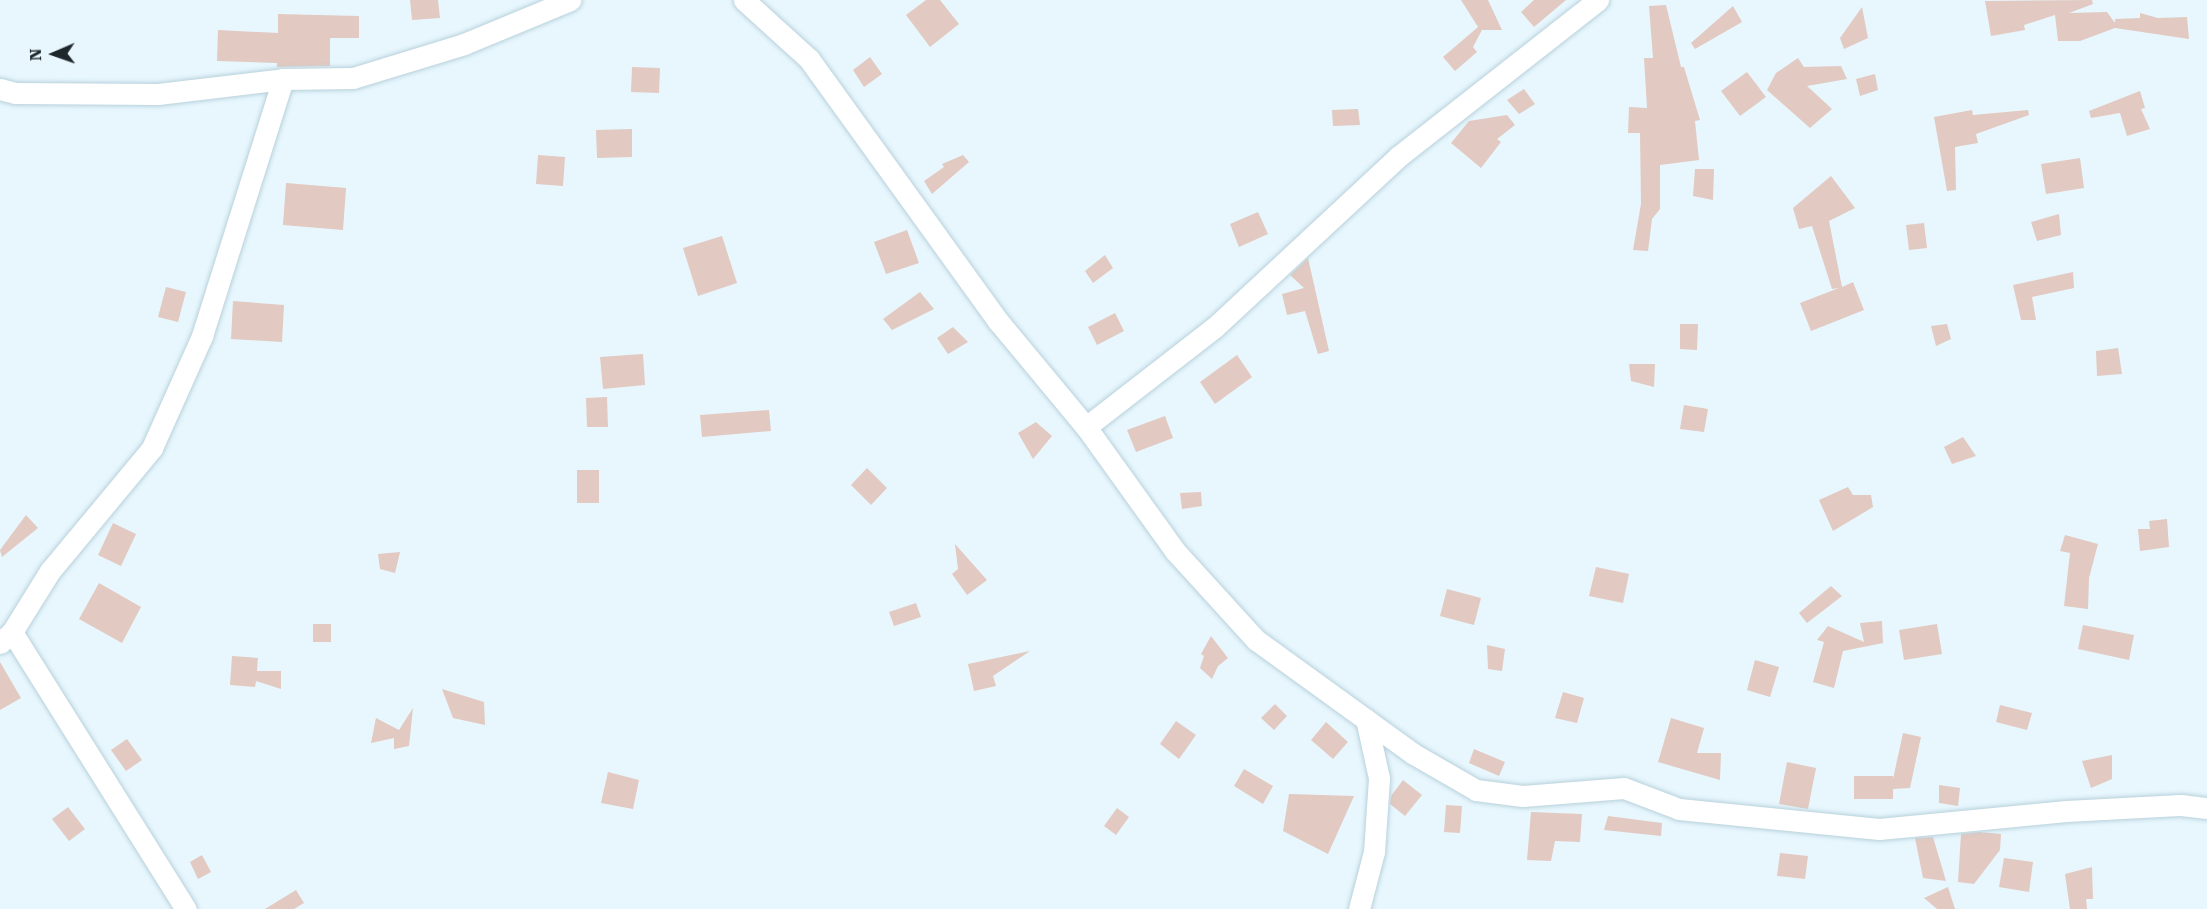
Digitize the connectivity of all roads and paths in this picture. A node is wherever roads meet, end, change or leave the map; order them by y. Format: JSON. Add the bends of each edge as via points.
{"nodes":[{"id":1,"x":570,"y":0,"type":"edge"},
{"id":2,"x":744,"y":0,"type":"edge"},
{"id":3,"x":1598,"y":0,"type":"edge"},
{"id":4,"x":283,"y":79,"type":"junction"},
{"id":5,"x":0,"y":89,"type":"edge"},
{"id":6,"x":1086,"y":427,"type":"junction"},
{"id":7,"x":6,"y":637,"type":"edge"},
{"id":8,"x":1366,"y":719,"type":"junction"},
{"id":9,"x":2207,"y":808,"type":"edge"},
{"id":10,"x":186,"y":909,"type":"edge"},
{"id":11,"x":1359,"y":909,"type":"edge"}],
"edges":[{"from":1,"to":4,"type":"street","via":[[464,44],[353,78]]},
{"from":2,"to":6,"type":"street","via":[[809,59],[998,321]]},
{"from":3,"to":6,"type":"street","via":[[1399,156],[1215,327]]},
{"from":4,"to":5,"type":"street","via":[[158,94],[15,93]]},
{"from":4,"to":7,"type":"street","via":[[202,336],[152,448],[50,571]]},
{"from":6,"to":8,"type":"street","via":[[1175,551],[1256,640]]},
{"from":7,"to":10,"type":"street"},
{"from":8,"to":9,"type":"street","via":[[1476,790],[1523,796],[1624,788],[1679,809],[1879,828],[2066,811],[2181,805]]},
{"from":8,"to":11,"type":"street","via":[[1379,778],[1374,852]]}]}
